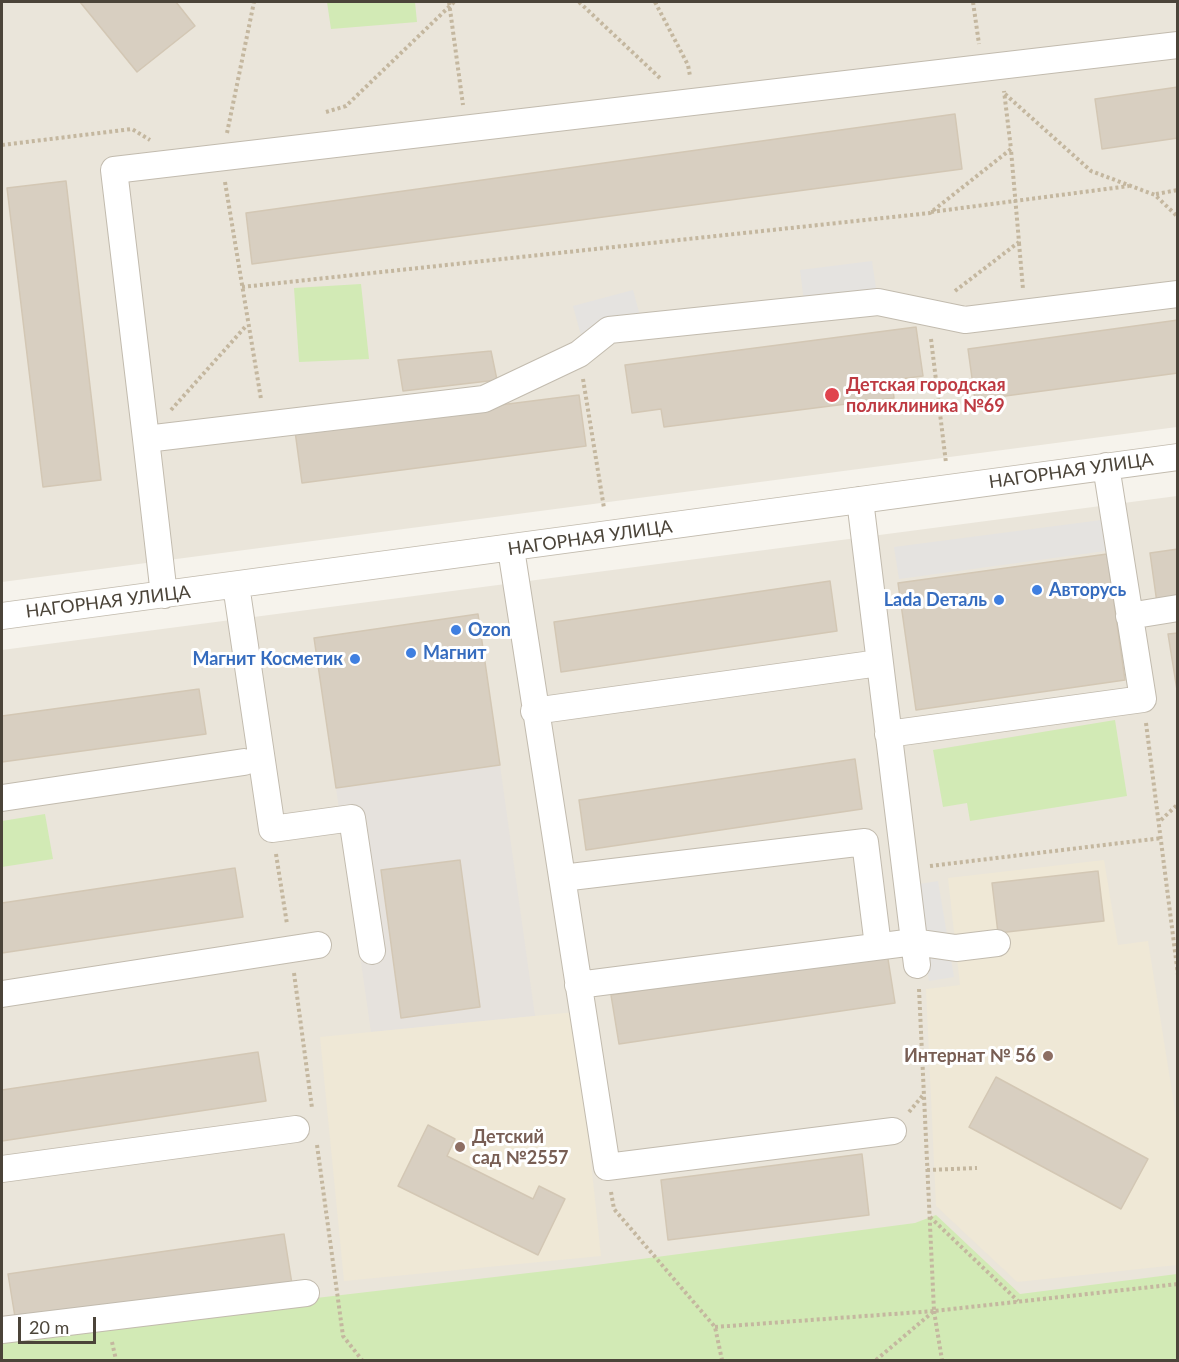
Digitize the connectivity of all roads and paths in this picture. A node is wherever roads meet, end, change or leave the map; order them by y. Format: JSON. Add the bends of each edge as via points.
{"nodes":[{"id":1,"x":254,"y":2,"type":"edge"},
{"id":2,"x":454,"y":2,"type":"edge"},
{"id":3,"x":579,"y":2,"type":"edge"},
{"id":4,"x":655,"y":2,"type":"edge"},
{"id":5,"x":973,"y":2,"type":"edge"},
{"id":6,"x":449,"y":4,"type":"edge"},
{"id":7,"x":1178,"y":45,"type":"edge"},
{"id":8,"x":991,"y":67,"type":"junction"},
{"id":9,"x":1004,"y":93,"type":"junction"},
{"id":10,"x":689,"y":103,"type":"junction"},
{"id":11,"x":326,"y":112,"type":"dead end"},
{"id":12,"x":467,"y":130,"type":"junction"},
{"id":13,"x":151,"y":141,"type":"dead end"},
{"id":14,"x":2,"y":145,"type":"edge"},
{"id":15,"x":222,"y":159,"type":"junction"},
{"id":16,"x":1131,"y":186,"type":"junction"},
{"id":17,"x":1178,"y":190,"type":"edge"},
{"id":18,"x":1155,"y":195,"type":"junction"},
{"id":19,"x":930,"y":213,"type":"junction"},
{"id":20,"x":1178,"y":217,"type":"edge"},
{"id":21,"x":1019,"y":242,"type":"dead end"},
{"id":22,"x":242,"y":287,"type":"junction"},
{"id":23,"x":1178,"y":294,"type":"edge"},
{"id":24,"x":1025,"y":312,"type":"junction"},
{"id":25,"x":247,"y":326,"type":"junction"},
{"id":26,"x":579,"y":354,"type":"junction"},
{"id":27,"x":266,"y":425,"type":"junction"},
{"id":28,"x":146,"y":439,"type":"junction"},
{"id":29,"x":1178,"y":457,"type":"edge"},
{"id":30,"x":1106,"y":466,"type":"junction"},
{"id":31,"x":860,"y":500,"type":"junction"},
{"id":32,"x":609,"y":536,"type":"junction"},
{"id":33,"x":511,"y":549,"type":"junction"},
{"id":34,"x":236,"y":585,"type":"junction"},
{"id":35,"x":164,"y":595,"type":"junction"},
{"id":36,"x":1178,"y":608,"type":"edge"},
{"id":37,"x":2,"y":616,"type":"edge"},
{"id":38,"x":1129,"y":616,"type":"junction"},
{"id":39,"x":879,"y":663,"type":"junction"},
{"id":40,"x":1143,"y":699,"type":"junction"},
{"id":41,"x":534,"y":711,"type":"junction"},
{"id":42,"x":888,"y":734,"type":"junction"},
{"id":43,"x":244,"y":762,"type":"dead end"},
{"id":44,"x":2,"y":798,"type":"edge"},
{"id":45,"x":1178,"y":804,"type":"edge"},
{"id":46,"x":1160,"y":820,"type":"junction"},
{"id":47,"x":272,"y":829,"type":"junction"},
{"id":48,"x":1162,"y":838,"type":"junction"},
{"id":49,"x":904,"y":869,"type":"junction"},
{"id":50,"x":562,"y":878,"type":"junction"},
{"id":51,"x":1178,"y":904,"type":"edge"},
{"id":52,"x":1170,"y":905,"type":"junction"},
{"id":53,"x":997,"y":943,"type":"dead end"},
{"id":54,"x":318,"y":945,"type":"dead end"},
{"id":55,"x":878,"y":946,"type":"junction"},
{"id":56,"x":290,"y":949,"type":"junction"},
{"id":57,"x":372,"y":951,"type":"dead end"},
{"id":58,"x":916,"y":953,"type":"junction"},
{"id":59,"x":1178,"y":975,"type":"edge"},
{"id":60,"x":578,"y":985,"type":"junction"},
{"id":61,"x":2,"y":994,"type":"edge"},
{"id":62,"x":920,"y":1019,"type":"dead end"},
{"id":63,"x":305,"y":1127,"type":"junction"},
{"id":64,"x":893,"y":1131,"type":"dead end"},
{"id":65,"x":607,"y":1167,"type":"junction"},
{"id":66,"x":977,"y":1168,"type":"dead end"},
{"id":67,"x":2,"y":1169,"type":"edge"},
{"id":68,"x":927,"y":1170,"type":"junction"},
{"id":69,"x":930,"y":1217,"type":"junction"},
{"id":70,"x":1178,"y":1284,"type":"edge"},
{"id":71,"x":306,"y":1293,"type":"dead end"},
{"id":72,"x":1018,"y":1301,"type":"junction"},
{"id":73,"x":934,"y":1311,"type":"junction"},
{"id":74,"x":715,"y":1327,"type":"junction"},
{"id":75,"x":2,"y":1329,"type":"edge"},
{"id":76,"x":362,"y":1360,"type":"edge"},
{"id":77,"x":722,"y":1360,"type":"edge"},
{"id":78,"x":876,"y":1360,"type":"edge"},
{"id":79,"x":942,"y":1360,"type":"edge"}],
"edges":[{"from":1,"to":15,"type":"path"},
{"from":2,"to":6,"type":"path"},
{"from":3,"to":10,"type":"path"},
{"from":4,"to":10,"type":"path","via":[[688,64]]},
{"from":5,"to":8,"type":"path"},
{"from":6,"to":11,"type":"path","via":[[346,106]]},
{"from":6,"to":12,"type":"path"},
{"from":7,"to":8,"type":"street"},
{"from":8,"to":9,"type":"path"},
{"from":8,"to":10,"type":"street"},
{"from":9,"to":16,"type":"path","via":[[1092,171]]},
{"from":9,"to":19,"type":"path","via":[[1011,149]]},
{"from":10,"to":12,"type":"street"},
{"from":12,"to":15,"type":"street"},
{"from":13,"to":14,"type":"path","via":[[132,129]]},
{"from":15,"to":22,"type":"path"},
{"from":15,"to":28,"type":"street","via":[[114,170]]},
{"from":16,"to":18,"type":"path"},
{"from":16,"to":19,"type":"path"},
{"from":17,"to":18,"type":"path"},
{"from":18,"to":20,"type":"path"},
{"from":19,"to":22,"type":"path"},
{"from":21,"to":24,"type":"path"},
{"from":22,"to":25,"type":"path"},
{"from":23,"to":24,"type":"street"},
{"from":24,"to":26,"type":"street","via":[[965,320],[878,302],[609,330]]},
{"from":25,"to":27,"type":"path"},
{"from":25,"to":28,"type":"path"},
{"from":26,"to":27,"type":"street","via":[[484,399]]},
{"from":26,"to":32,"type":"path"},
{"from":27,"to":28,"type":"street"},
{"from":28,"to":35,"type":"street"},
{"from":29,"to":30,"type":"street","name":"НАГОРНАЯ УЛИЦА"},
{"from":30,"to":31,"type":"street","name":"НАГОРНАЯ УЛИЦА"},
{"from":30,"to":38,"type":"street"},
{"from":31,"to":32,"type":"street","name":"НАГОРНАЯ УЛИЦА"},
{"from":31,"to":39,"type":"street"},
{"from":32,"to":33,"type":"street","name":"НАГОРНАЯ УЛИЦА"},
{"from":33,"to":34,"type":"street","name":"НАГОРНАЯ УЛИЦА"},
{"from":33,"to":41,"type":"street"},
{"from":34,"to":35,"type":"street","name":"НАГОРНАЯ УЛИЦА"},
{"from":34,"to":47,"type":"street"},
{"from":35,"to":37,"type":"street","name":"НАГОРНАЯ УЛИЦА"},
{"from":36,"to":38,"type":"street"},
{"from":38,"to":40,"type":"street"},
{"from":39,"to":41,"type":"street"},
{"from":39,"to":42,"type":"street"},
{"from":40,"to":42,"type":"street"},
{"from":40,"to":46,"type":"path"},
{"from":41,"to":50,"type":"street"},
{"from":42,"to":49,"type":"street"},
{"from":43,"to":44,"type":"street"},
{"from":45,"to":46,"type":"path"},
{"from":46,"to":48,"type":"path"},
{"from":47,"to":56,"type":"path"},
{"from":47,"to":57,"type":"street","via":[[352,818]]},
{"from":48,"to":49,"type":"path"},
{"from":48,"to":52,"type":"path"},
{"from":49,"to":58,"type":"street"},
{"from":50,"to":55,"type":"street","via":[[866,842]]},
{"from":50,"to":60,"type":"street"},
{"from":51,"to":52,"type":"path"},
{"from":52,"to":59,"type":"path"},
{"from":53,"to":58,"type":"street"},
{"from":54,"to":56,"type":"street"},
{"from":55,"to":58,"type":"street"},
{"from":55,"to":60,"type":"street"},
{"from":56,"to":61,"type":"street"},
{"from":56,"to":63,"type":"path"},
{"from":60,"to":65,"type":"street"},
{"from":62,"to":68,"type":"path"},
{"from":63,"to":67,"type":"street"},
{"from":63,"to":76,"type":"path","via":[[343,1336]]},
{"from":64,"to":65,"type":"street"},
{"from":65,"to":74,"type":"path","via":[[614,1209]]},
{"from":66,"to":68,"type":"path"},
{"from":68,"to":69,"type":"path"},
{"from":69,"to":72,"type":"path"},
{"from":69,"to":73,"type":"path"},
{"from":70,"to":72,"type":"path"},
{"from":71,"to":75,"type":"street"},
{"from":72,"to":73,"type":"path"},
{"from":73,"to":74,"type":"path"},
{"from":73,"to":78,"type":"path"},
{"from":73,"to":79,"type":"path"},
{"from":74,"to":77,"type":"path"}]}
